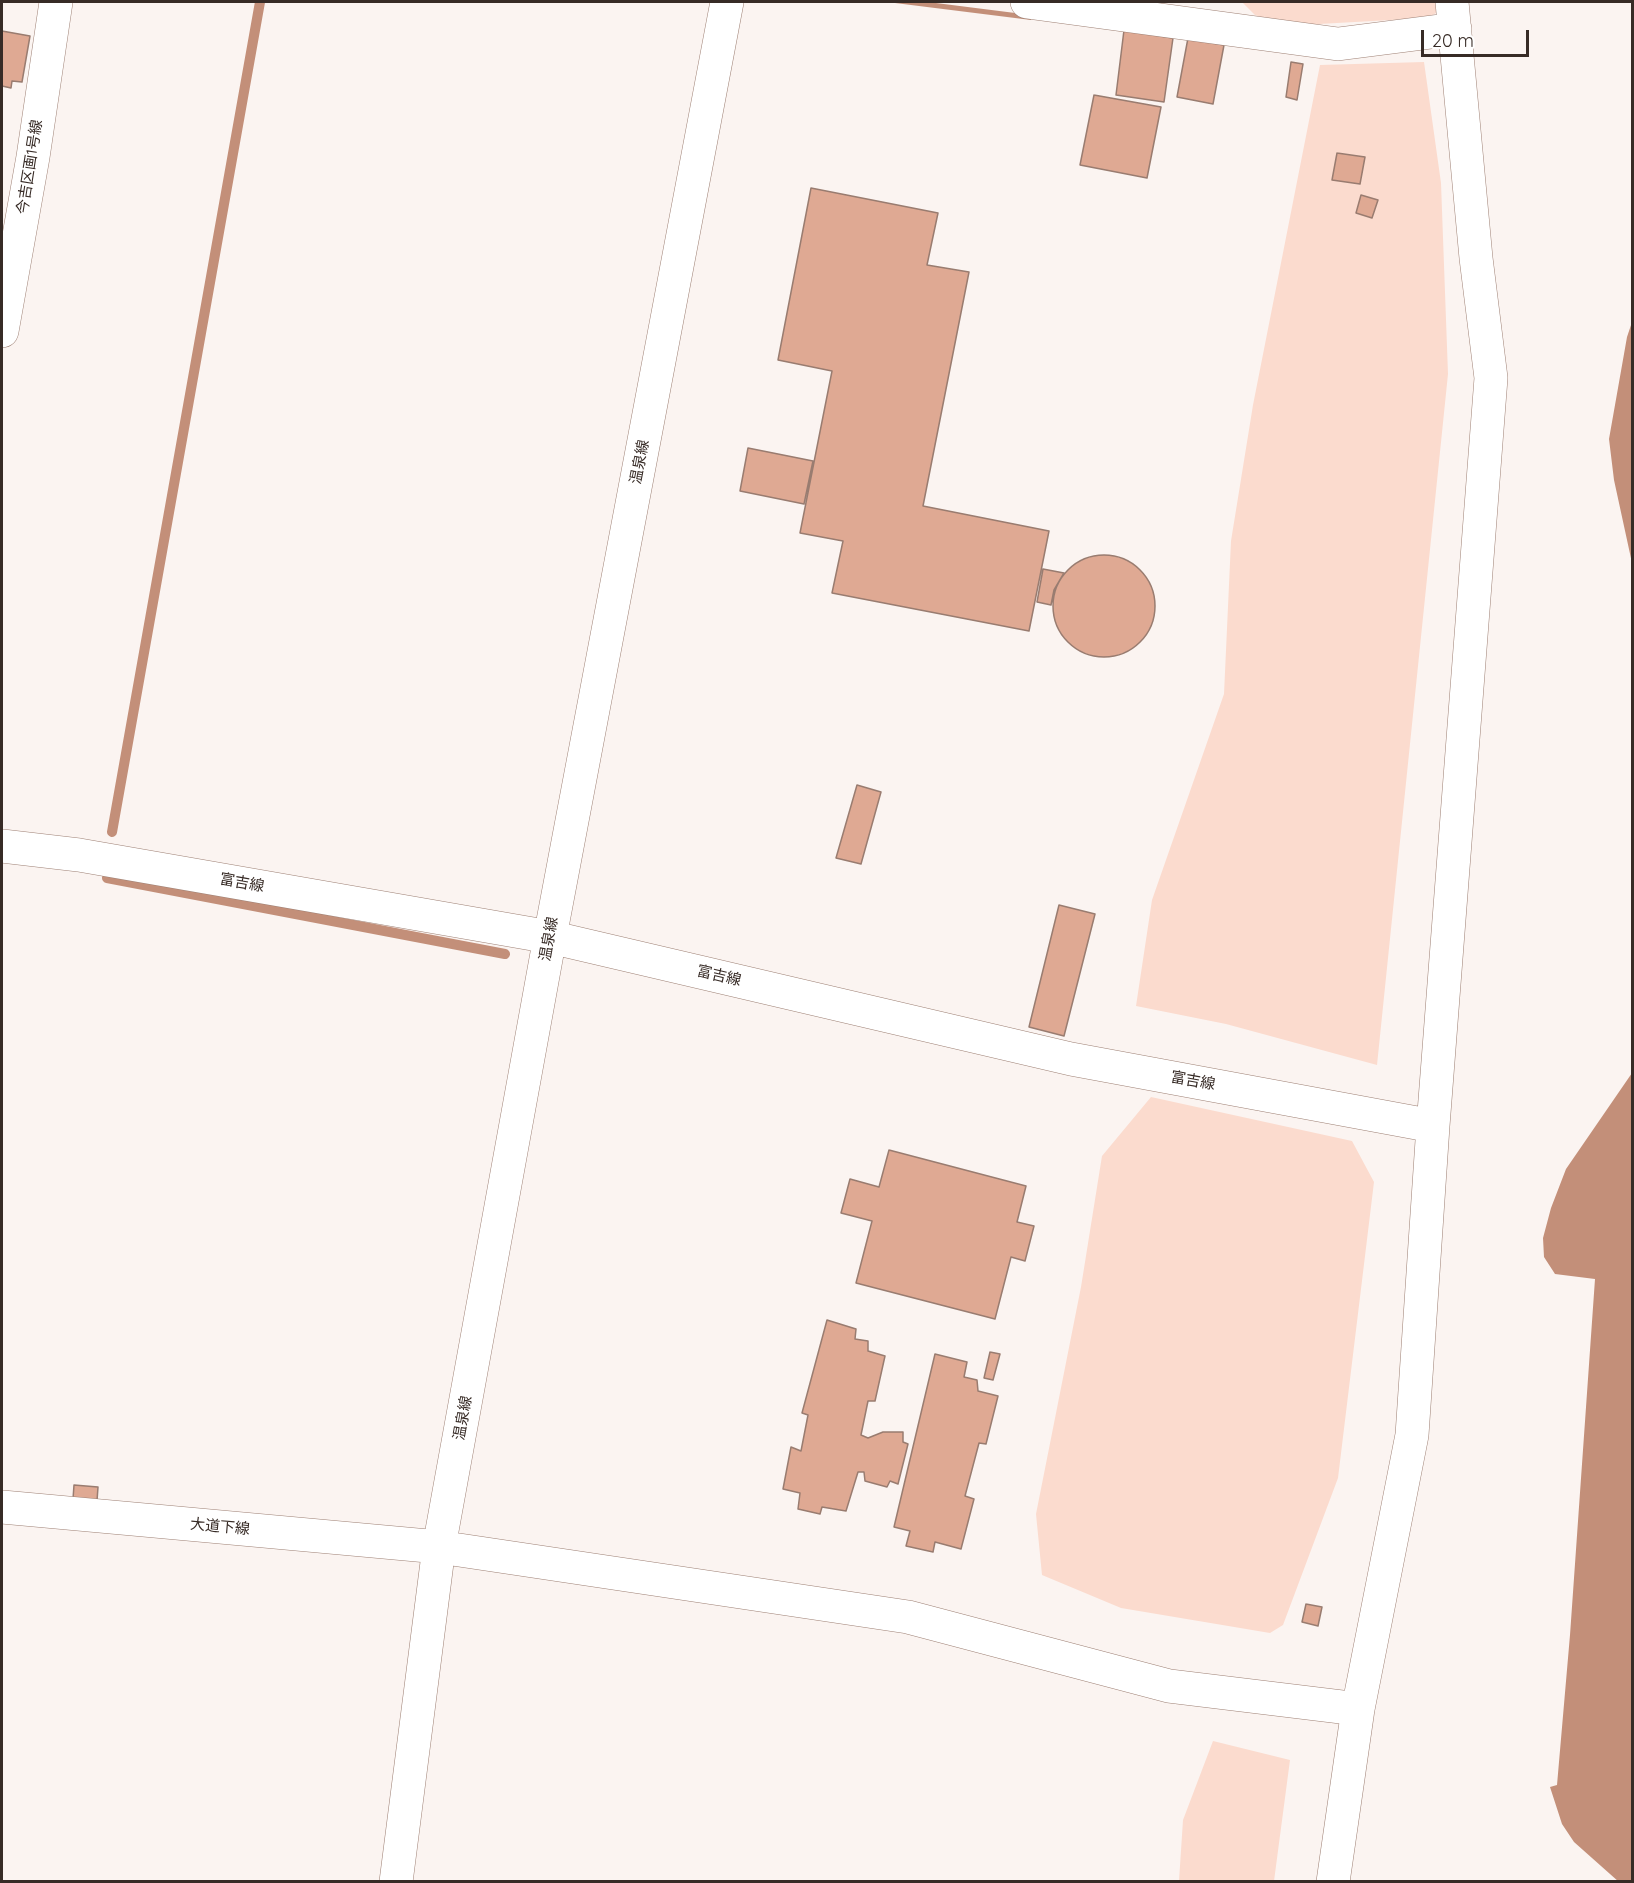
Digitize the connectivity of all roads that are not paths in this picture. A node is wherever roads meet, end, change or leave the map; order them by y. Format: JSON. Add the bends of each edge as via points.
{"nodes":[{"id":1,"x":56,"y":2,"type":"edge"},
{"id":2,"x":727,"y":2,"type":"edge"},
{"id":3,"x":1027,"y":2,"type":"edge"},
{"id":4,"x":1454,"y":15,"type":"edge"},
{"id":5,"x":2,"y":331,"type":"edge"},
{"id":6,"x":2,"y":846,"type":"edge"},
{"id":7,"x":550,"y":937,"type":"junction"},
{"id":8,"x":1433,"y":1126,"type":"junction"},
{"id":9,"x":2,"y":1507,"type":"edge"},
{"id":10,"x":439,"y":1547,"type":"junction"},
{"id":11,"x":1358,"y":1709,"type":"junction"},
{"id":12,"x":396,"y":1881,"type":"edge"},
{"id":13,"x":1333,"y":1881,"type":"edge"}],
"edges":[{"from":1,"to":5,"type":"street","name":"今吉区画1号線"},
{"from":2,"to":7,"type":"street","name":"温泉線"},
{"from":3,"to":4,"type":"street","via":[[1338,44]]},
{"from":4,"to":8,"type":"street","via":[[1491,378]]},
{"from":6,"to":7,"type":"street","name":"富吉線","via":[[79,855]]},
{"from":7,"to":8,"type":"street","name":"富吉線","via":[[1071,1059]]},
{"from":7,"to":10,"type":"street","name":"温泉線"},
{"from":8,"to":11,"type":"street","via":[[1412,1435]]},
{"from":9,"to":10,"type":"street","name":"大道下線"},
{"from":10,"to":11,"type":"street","name":"大道下線","via":[[908,1617],[1169,1686]]},
{"from":10,"to":12,"type":"street","name":"温泉線"},
{"from":11,"to":13,"type":"street"}]}
